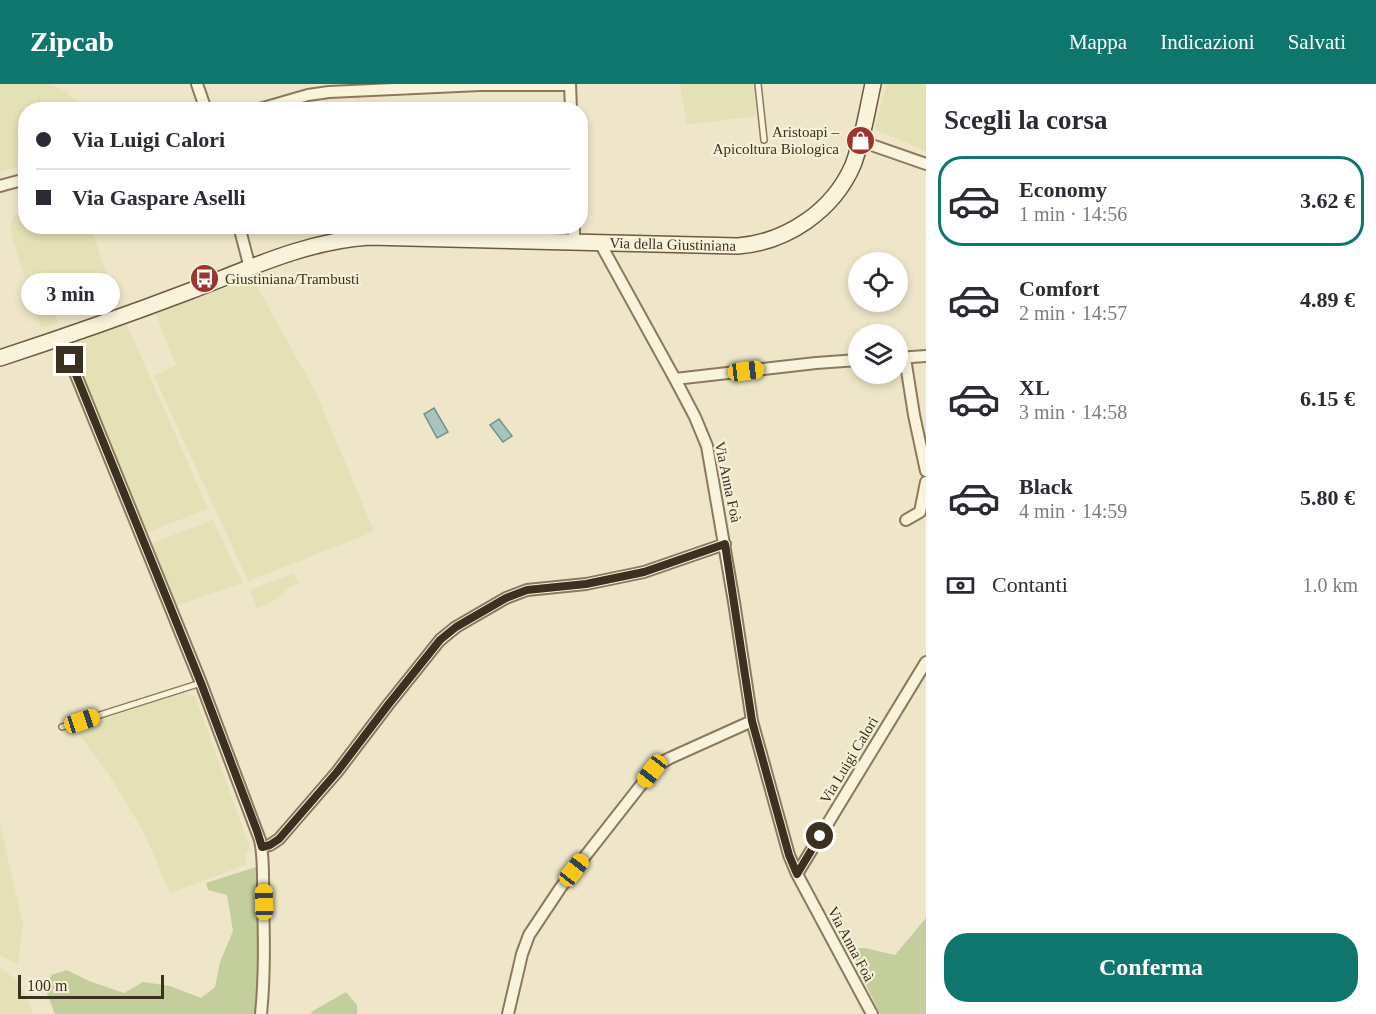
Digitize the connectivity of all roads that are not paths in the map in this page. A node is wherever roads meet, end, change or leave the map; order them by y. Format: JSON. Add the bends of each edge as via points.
{"nodes":[{"id":1,"x":197,"y":84,"type":"edge"},
{"id":2,"x":570,"y":84,"type":"edge"},
{"id":3,"x":758,"y":84,"type":"edge"},
{"id":4,"x":873,"y":84,"type":"edge"},
{"id":5,"x":480,"y":85,"type":"edge"},
{"id":6,"x":203,"y":102,"type":"edge"},
{"id":7,"x":284,"y":102,"type":"edge"},
{"id":8,"x":571,"y":102,"type":"edge"},
{"id":9,"x":764,"y":140,"type":"dead end"},
{"id":10,"x":861,"y":141,"type":"junction"},
{"id":11,"x":926,"y":164,"type":"edge"},
{"id":12,"x":18,"y":181,"type":"edge"},
{"id":13,"x":0,"y":186,"type":"edge"},
{"id":14,"x":241,"y":234,"type":"edge"},
{"id":15,"x":574,"y":234,"type":"edge"},
{"id":16,"x":574,"y":242,"type":"junction"},
{"id":17,"x":600,"y":243,"type":"junction"},
{"id":18,"x":250,"y":268,"type":"junction"},
{"id":19,"x":61,"y":338,"type":"junction"},
{"id":20,"x":926,"y":356,"type":"edge"},
{"id":21,"x":908,"y":357,"type":"edge"},
{"id":22,"x":0,"y":358,"type":"edge"},
{"id":23,"x":848,"y":361,"type":"edge"},
{"id":24,"x":675,"y":379,"type":"junction"},
{"id":25,"x":907,"y":384,"type":"edge"},
{"id":26,"x":926,"y":471,"type":"edge"},
{"id":27,"x":926,"y":482,"type":"edge"},
{"id":28,"x":906,"y":520,"type":"dead end"},
{"id":29,"x":725,"y":544,"type":"junction"},
{"id":30,"x":926,"y":662,"type":"edge"},
{"id":31,"x":201,"y":683,"type":"junction"},
{"id":32,"x":752,"y":721,"type":"junction"},
{"id":33,"x":62,"y":727,"type":"dead end"},
{"id":34,"x":262,"y":847,"type":"junction"},
{"id":35,"x":797,"y":874,"type":"junction"},
{"id":36,"x":261,"y":1014,"type":"edge"},
{"id":37,"x":508,"y":1014,"type":"edge"},
{"id":38,"x":872,"y":1014,"type":"edge"}],
"edges":[{"from":1,"to":6,"type":"street"},
{"from":2,"to":5,"type":"street"},
{"from":2,"to":8,"type":"street"},
{"from":3,"to":9,"type":"lane"},
{"from":4,"to":10,"type":"street","name":"Via della Giustiniana"},
{"from":5,"to":7,"type":"street","via":[[329,92]]},
{"from":10,"to":11,"type":"street"},
{"from":10,"to":17,"type":"street","name":"Via della Giustiniana","via":[[833,197],[813,217],[774,238],[738,246]]},
{"from":12,"to":13,"type":"street"},
{"from":14,"to":18,"type":"street"},
{"from":15,"to":16,"type":"street"},
{"from":16,"to":17,"type":"street","name":"Via della Giustiniana"},
{"from":16,"to":18,"type":"street","name":"Via della Giustiniana","via":[[353,238],[313,246]]},
{"from":17,"to":24,"type":"street","name":"Via Anna Foà"},
{"from":18,"to":19,"type":"street","name":"Via della Giustiniana"},
{"from":19,"to":22,"type":"street","name":"Via della Giustiniana"},
{"from":19,"to":31,"type":"street"},
{"from":20,"to":21,"type":"street"},
{"from":23,"to":24,"type":"street"},
{"from":24,"to":29,"type":"street","name":"Via Anna Foà","via":[[707,446]]},
{"from":25,"to":26,"type":"street"},
{"from":27,"to":28,"type":"street","via":[[920,512]]},
{"from":29,"to":32,"type":"street","name":"Via Anna Foà"},
{"from":29,"to":34,"type":"street","via":[[644,572],[586,584],[527,590],[456,627],[440,640],[279,839]]},
{"from":30,"to":35,"type":"street","name":"Via Luigi Calori"},
{"from":31,"to":33,"type":"lane"},
{"from":31,"to":34,"type":"street"},
{"from":32,"to":35,"type":"street","name":"Via Anna Foà"},
{"from":32,"to":37,"type":"street","via":[[670,758],[652,771],[561,887],[529,935]]},
{"from":34,"to":36,"type":"street"},
{"from":35,"to":38,"type":"street","name":"Via Anna Foà"}]}
